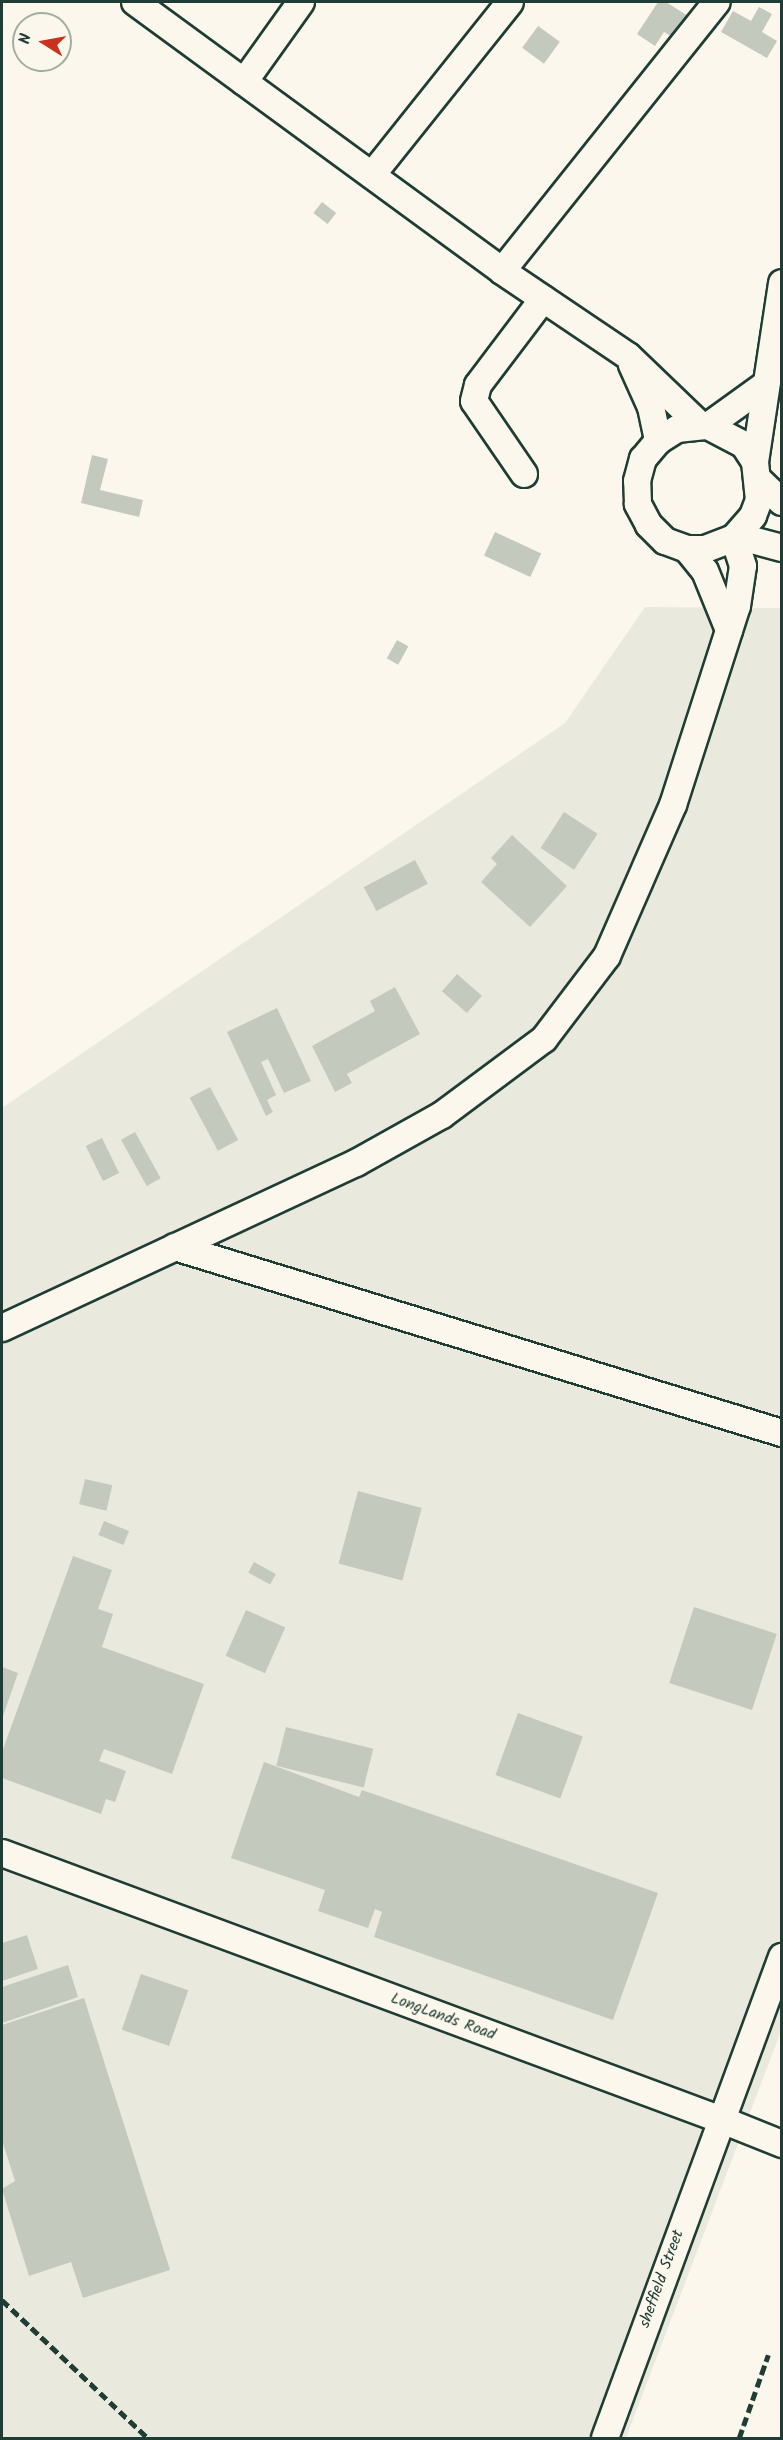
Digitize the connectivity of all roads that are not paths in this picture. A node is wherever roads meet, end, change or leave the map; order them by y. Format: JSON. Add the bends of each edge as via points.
{"nodes":[{"id":1,"x":135,"y":2,"type":"edge"},
{"id":2,"x":298,"y":2,"type":"edge"},
{"id":3,"x":510,"y":2,"type":"edge"},
{"id":4,"x":717,"y":2,"type":"edge"},
{"id":5,"x":244,"y":82,"type":"junction"},
{"id":6,"x":372,"y":175,"type":"junction"},
{"id":7,"x":502,"y":271,"type":"junction"},
{"id":8,"x":782,"y":283,"type":"edge"},
{"id":9,"x":543,"y":299,"type":"junction"},
{"id":10,"x":628,"y":356,"type":"junction"},
{"id":11,"x":765,"y":385,"type":"junction"},
{"id":12,"x":704,"y":426,"type":"junction"},
{"id":13,"x":658,"y":441,"type":"junction"},
{"id":14,"x":758,"y":472,"type":"junction"},
{"id":15,"x":524,"y":474,"type":"dead end"},
{"id":16,"x":782,"y":502,"type":"edge"},
{"id":17,"x":735,"y":537,"type":"junction"},
{"id":18,"x":782,"y":548,"type":"edge"},
{"id":19,"x":687,"y":549,"type":"junction"},
{"id":20,"x":729,"y":630,"type":"junction"},
{"id":21,"x":175,"y":1247,"type":"junction"},
{"id":22,"x":2,"y":1328,"type":"edge"},
{"id":23,"x":782,"y":1433,"type":"edge"},
{"id":24,"x":2,"y":1853,"type":"edge"},
{"id":25,"x":782,"y":1957,"type":"edge"},
{"id":26,"x":722,"y":2120,"type":"junction"},
{"id":27,"x":782,"y":2144,"type":"edge"},
{"id":28,"x":605,"y":2439,"type":"edge"}],
"edges":[{"from":1,"to":5,"type":"street"},
{"from":2,"to":5,"type":"street"},
{"from":3,"to":6,"type":"street"},
{"from":4,"to":7,"type":"street"},
{"from":5,"to":6,"type":"street"},
{"from":6,"to":7,"type":"street"},
{"from":7,"to":9,"type":"street"},
{"from":8,"to":11,"type":"street"},
{"from":9,"to":10,"type":"street"},
{"from":9,"to":15,"type":"street","via":[[478,385],[474,401]]},
{"from":10,"to":12,"type":"street"},
{"from":10,"to":13,"type":"street","via":[[651,407]]},
{"from":11,"to":12,"type":"street"},
{"from":11,"to":14,"type":"street"},
{"from":12,"to":13,"type":"street","via":[[677,429]]},
{"from":12,"to":14,"type":"street","via":[[728,433]]},
{"from":13,"to":19,"type":"street","via":[[640,470],[638,504],[649,525],[665,541]]},
{"from":14,"to":16,"type":"street"},
{"from":14,"to":17,"type":"street","via":[[753,516]]},
{"from":17,"to":18,"type":"street"},
{"from":17,"to":19,"type":"street","via":[[706,549]]},
{"from":17,"to":20,"type":"street","via":[[743,566]]},
{"from":19,"to":20,"type":"street","via":[[705,571]]},
{"from":20,"to":21,"type":"street","via":[[673,805],[633,901],[607,956],[544,1039],[442,1115],[356,1163]]},
{"from":21,"to":22,"type":"street"},
{"from":21,"to":23,"type":"street"},
{"from":24,"to":26,"type":"street","name":"LongLands Road"},
{"from":25,"to":26,"type":"street"},
{"from":26,"to":27,"type":"street","name":"LongLands Road"},
{"from":26,"to":28,"type":"street","name":"sheffield Street"}]}
